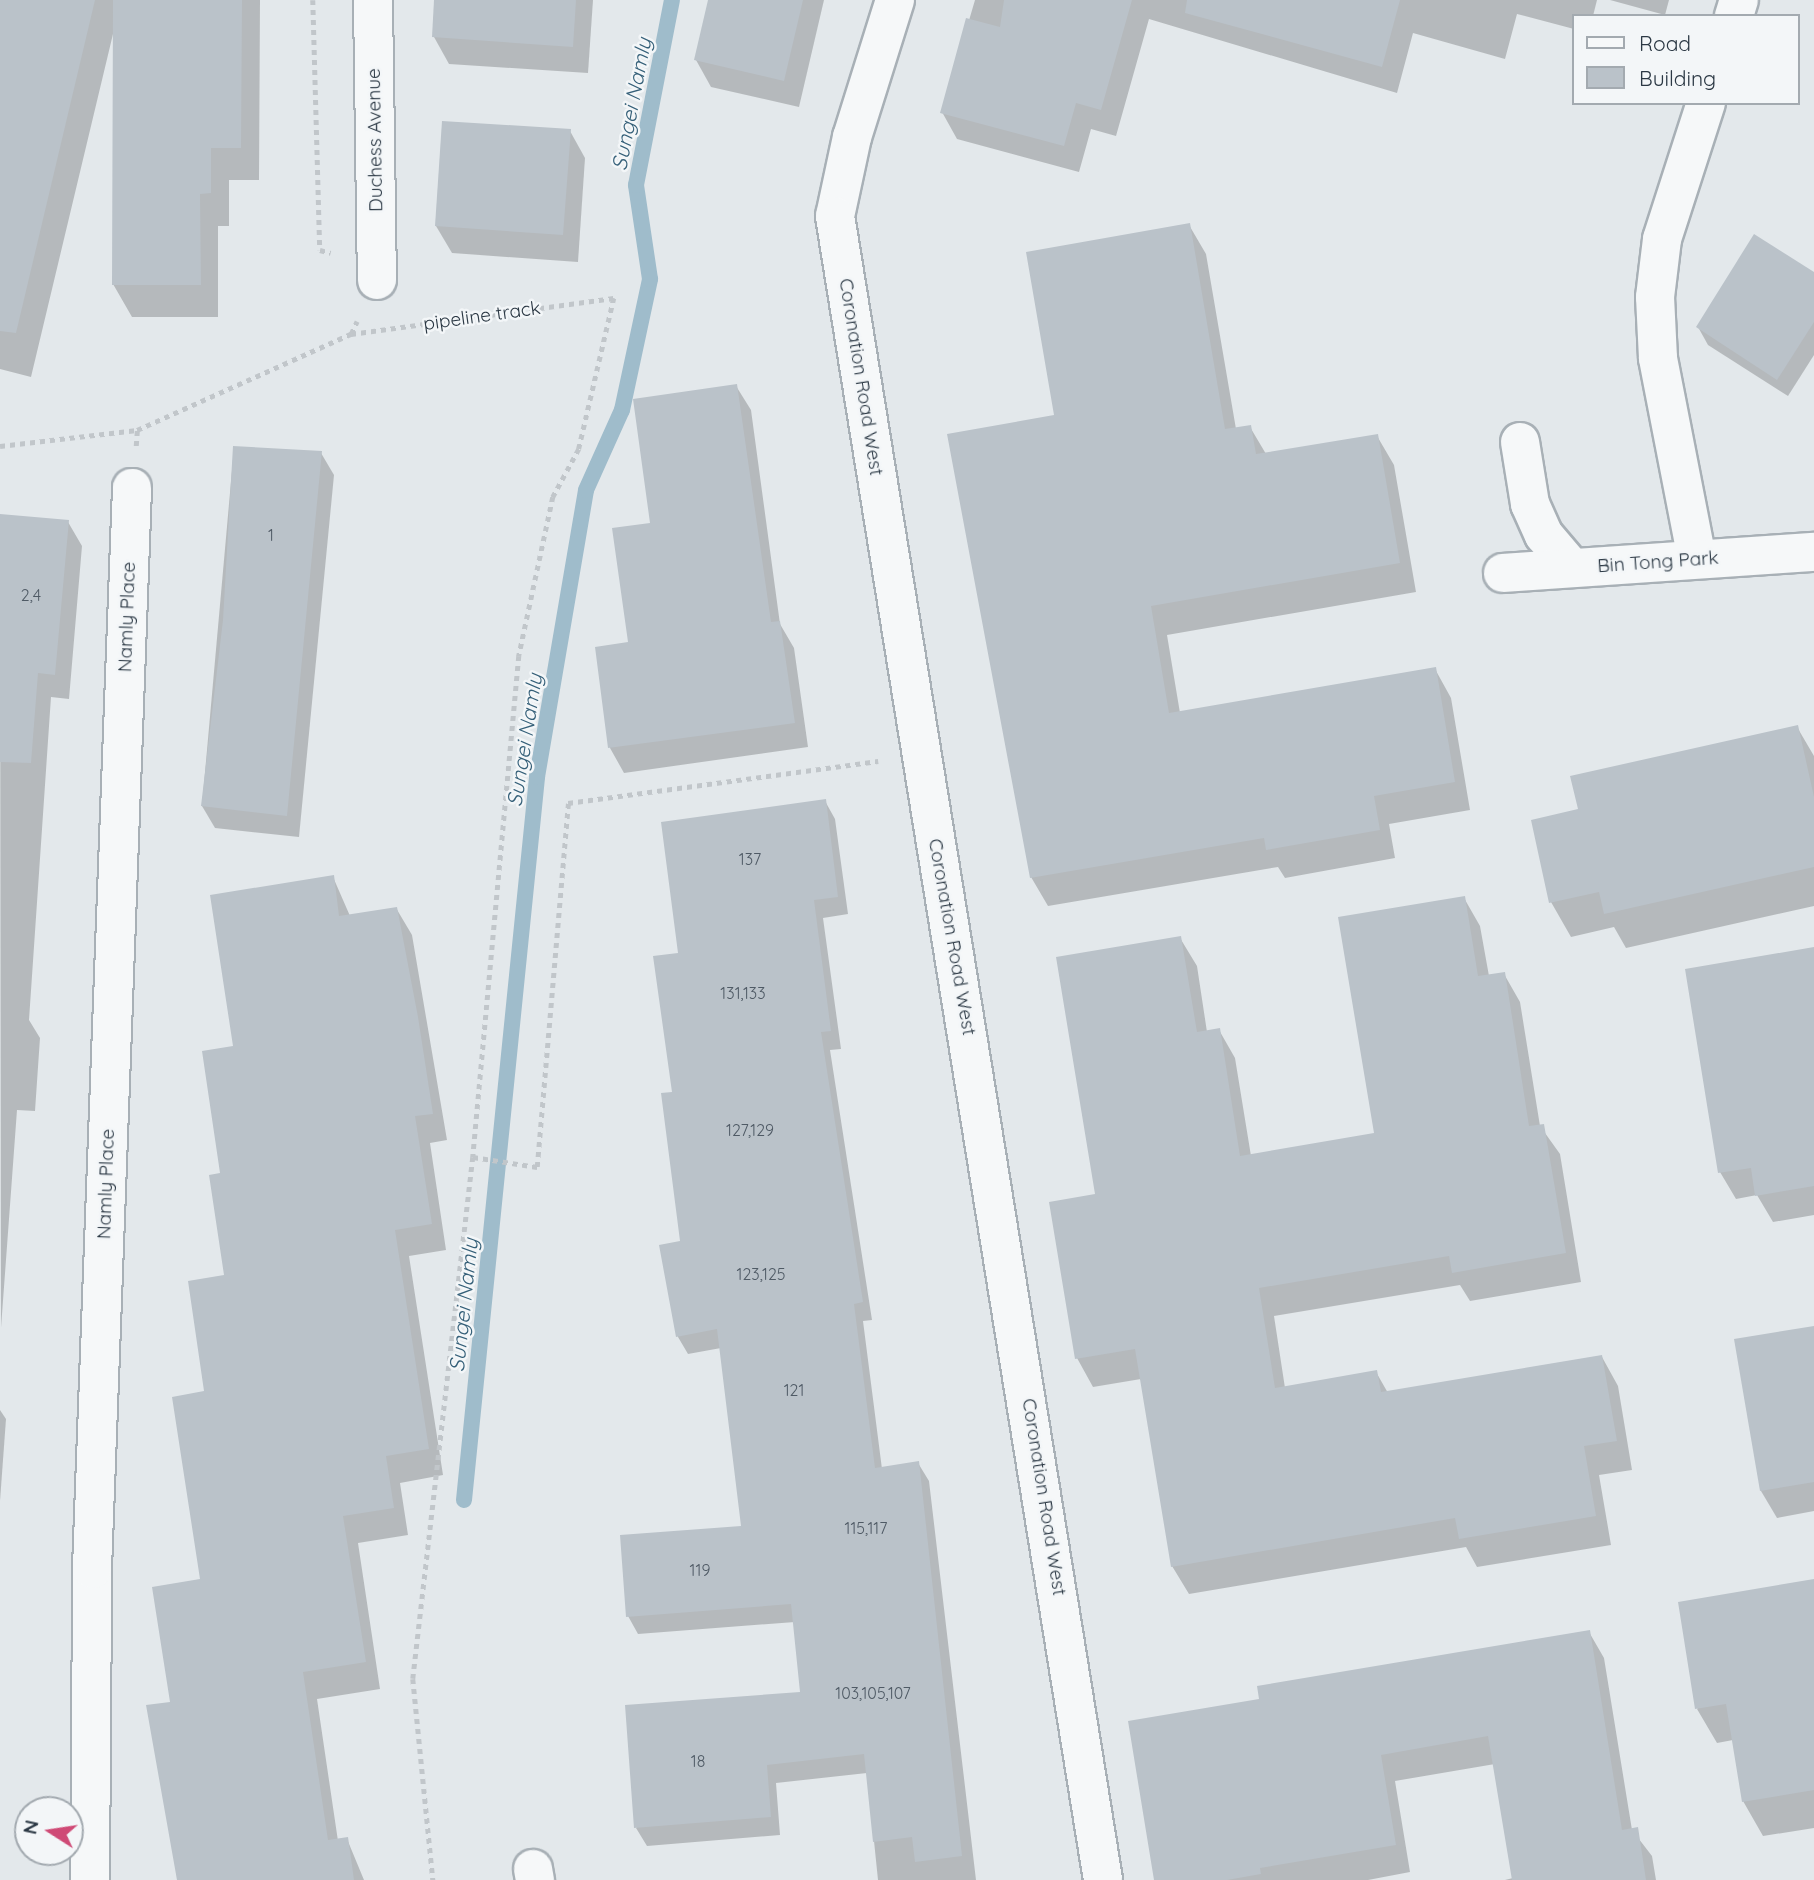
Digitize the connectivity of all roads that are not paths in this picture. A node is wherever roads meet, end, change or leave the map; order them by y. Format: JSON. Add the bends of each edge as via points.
{"nodes":[{"id":1,"x":373,"y":0,"type":"edge"},
{"id":2,"x":895,"y":0,"type":"edge"},
{"id":3,"x":1705,"y":105,"type":"edge"},
{"id":4,"x":377,"y":271,"type":"road end"},
{"id":5,"x":1520,"y":442,"type":"dead end"},
{"id":6,"x":132,"y":488,"type":"road end"},
{"id":7,"x":1814,"y":552,"type":"edge"},
{"id":8,"x":1697,"y":559,"type":"junction"},
{"id":9,"x":1572,"y":568,"type":"junction"},
{"id":10,"x":1503,"y":573,"type":"dead end"},
{"id":11,"x":90,"y":1880,"type":"edge"},
{"id":12,"x":1103,"y":1880,"type":"edge"}],
"edges":[{"from":1,"to":4,"type":"street","name":"Duchess Avenue"},
{"from":2,"to":12,"type":"street","name":"Coronation Road West","via":[[852,137],[835,215]]},
{"from":3,"to":8,"type":"street","via":[[1662,239],[1655,297],[1658,358]]},
{"from":5,"to":9,"type":"street","via":[[1530,504],[1544,534]]},
{"from":6,"to":11,"type":"street","name":"Namly Place","via":[[92,1569]]},
{"from":7,"to":8,"type":"street","name":"Bin Tong Park"},
{"from":8,"to":9,"type":"street","name":"Bin Tong Park"},
{"from":9,"to":10,"type":"street","name":"Bin Tong Park"}]}
